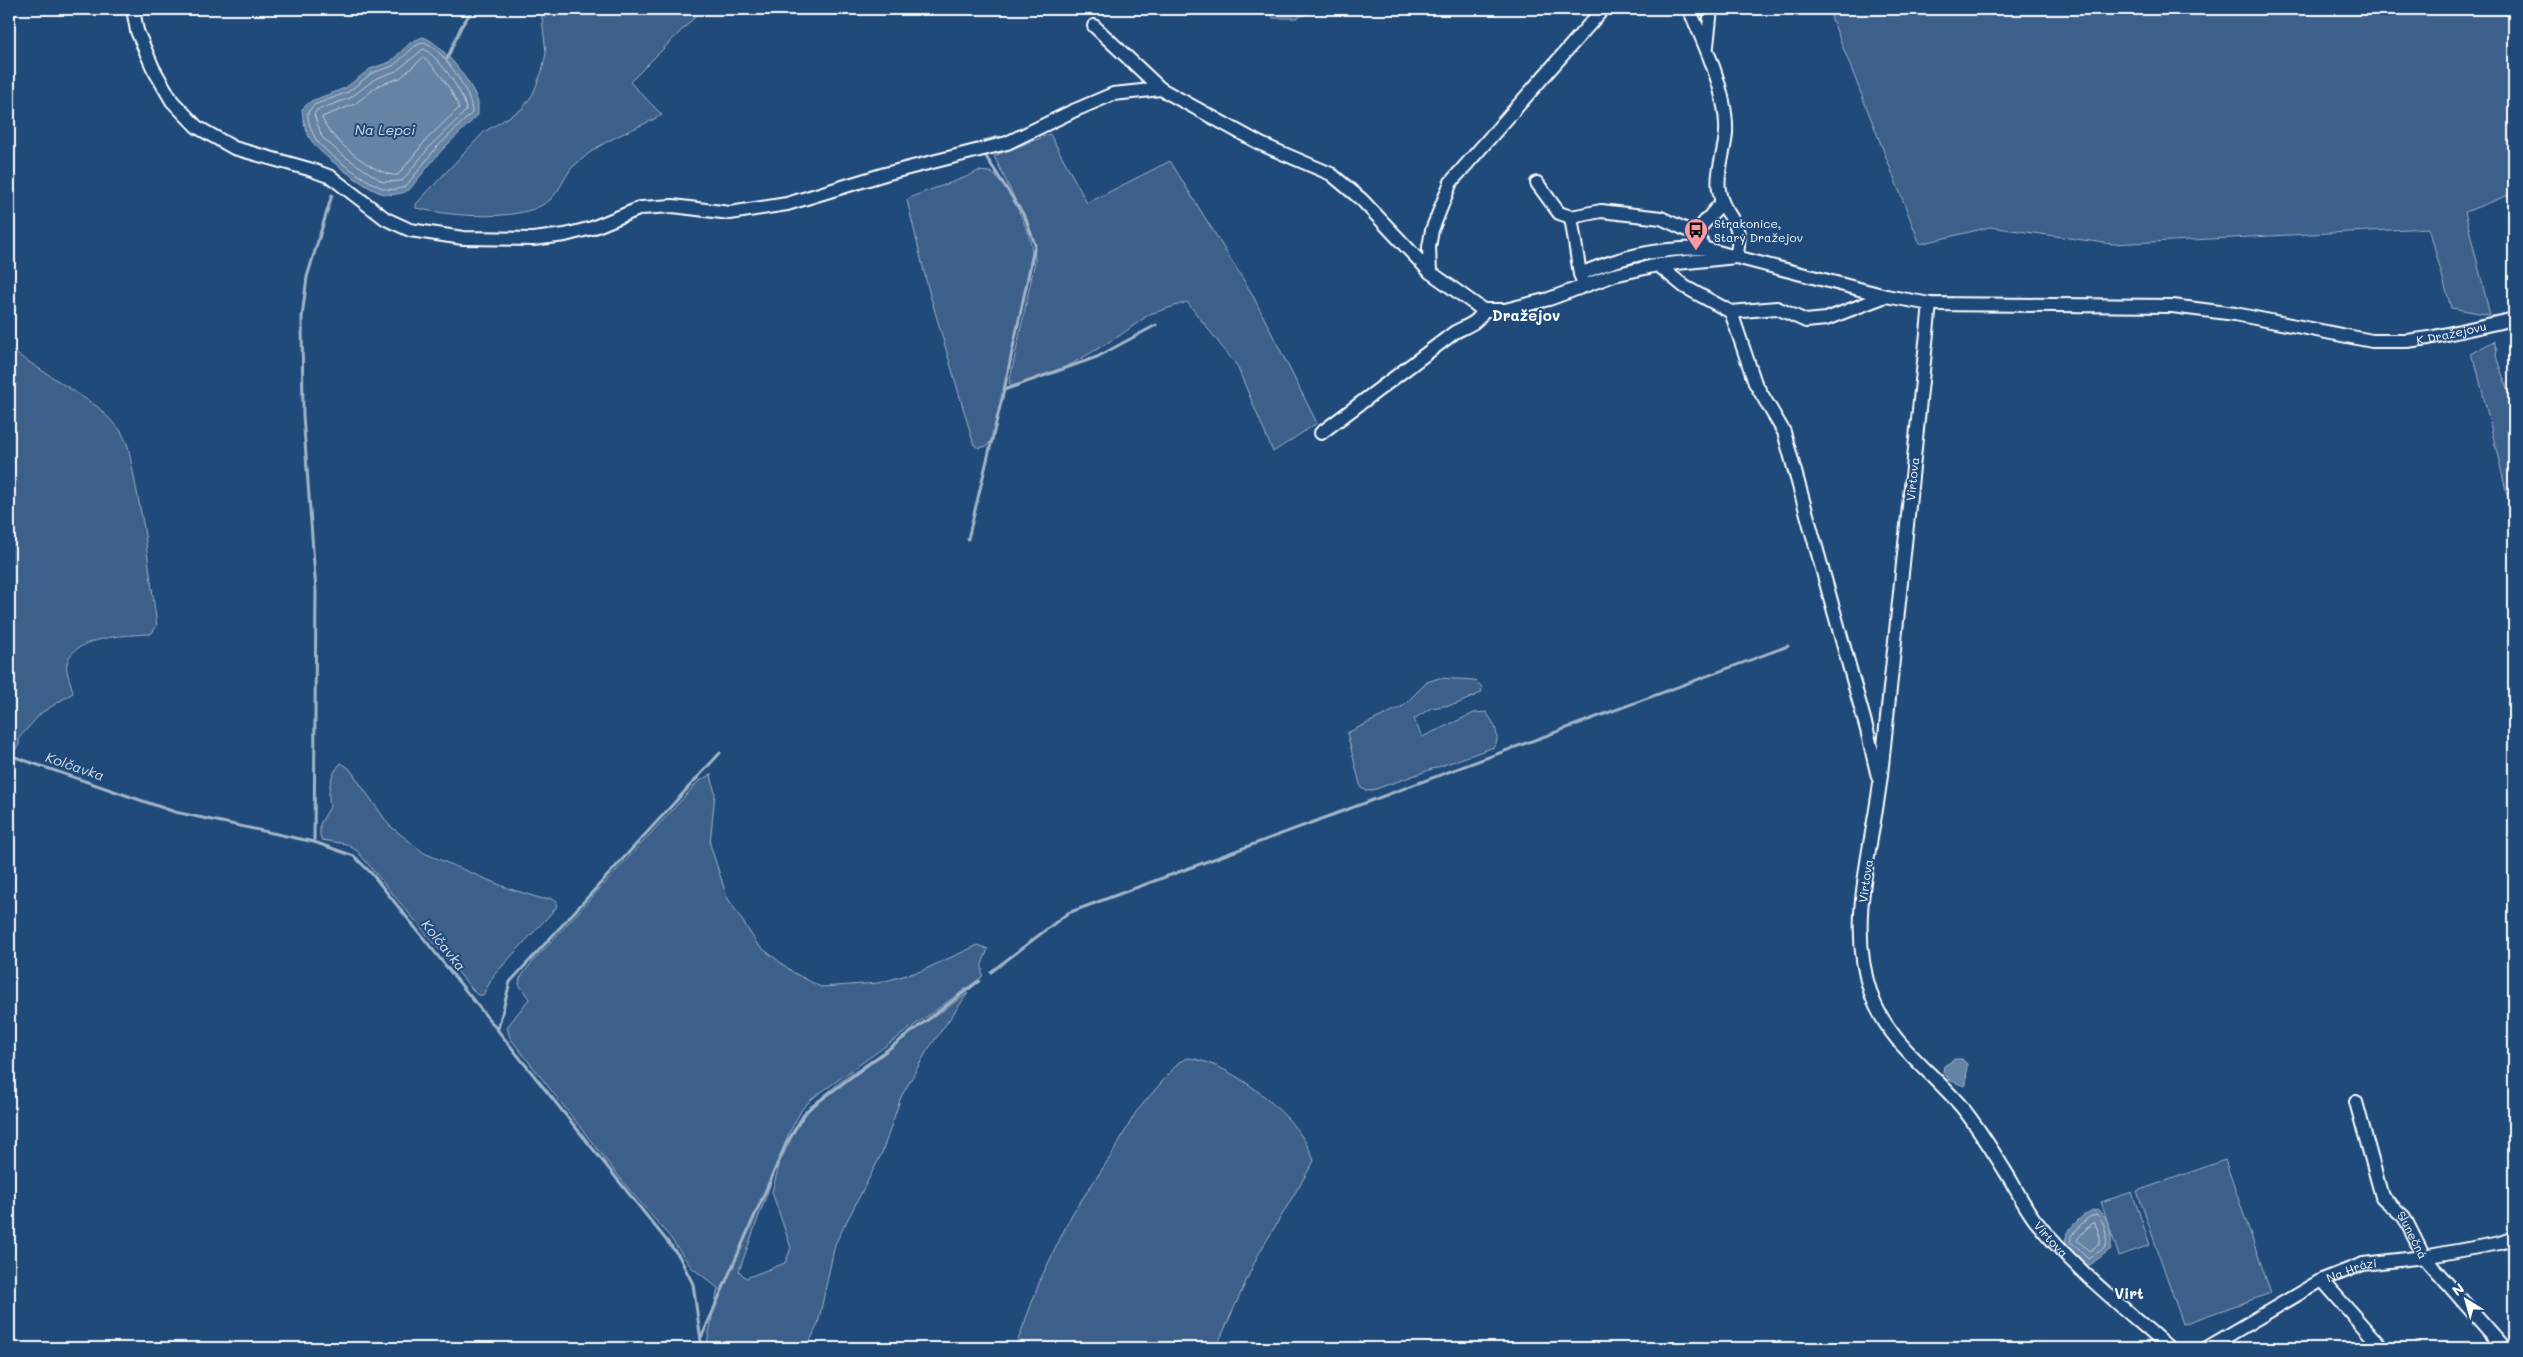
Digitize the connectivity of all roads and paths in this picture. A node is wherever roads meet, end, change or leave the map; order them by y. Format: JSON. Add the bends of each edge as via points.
{"nodes":[{"id":1,"x":133,"y":9,"type":"edge"},
{"id":2,"x":1603,"y":9,"type":"edge"},
{"id":3,"x":1689,"y":9,"type":"edge"},
{"id":4,"x":1712,"y":9,"type":"edge"},
{"id":5,"x":1094,"y":26,"type":"dead end"},
{"id":6,"x":1707,"y":47,"type":"junction"},
{"id":7,"x":1161,"y":89,"type":"junction"},
{"id":8,"x":1537,"y":183,"type":"dead end"},
{"id":9,"x":1722,"y":202,"type":"junction"},
{"id":10,"x":1571,"y":217,"type":"junction"},
{"id":11,"x":1698,"y":230,"type":"junction"},
{"id":12,"x":1406,"y":248,"type":"junction"},
{"id":13,"x":1429,"y":248,"type":"junction"},
{"id":14,"x":1703,"y":248,"type":"junction"},
{"id":15,"x":1736,"y":256,"type":"junction"},
{"id":16,"x":1658,"y":265,"type":"junction"},
{"id":17,"x":1430,"y":272,"type":"junction"},
{"id":18,"x":1582,"y":279,"type":"junction"},
{"id":19,"x":1886,"y":296,"type":"junction"},
{"id":20,"x":1930,"y":304,"type":"junction"},
{"id":21,"x":1483,"y":310,"type":"junction"},
{"id":22,"x":1731,"y":312,"type":"junction"},
{"id":23,"x":2514,"y":319,"type":"edge"},
{"id":24,"x":1321,"y":433,"type":"dead end"},
{"id":25,"x":1880,"y":784,"type":"junction"},
{"id":26,"x":2356,"y":1102,"type":"dead end"},
{"id":27,"x":2514,"y":1238,"type":"edge"},
{"id":28,"x":2424,"y":1257,"type":"junction"},
{"id":29,"x":2322,"y":1280,"type":"junction"},
{"id":30,"x":2169,"y":1348,"type":"edge"},
{"id":31,"x":2207,"y":1348,"type":"edge"},
{"id":32,"x":2382,"y":1348,"type":"edge"},
{"id":33,"x":2504,"y":1348,"type":"edge"}],
"edges":[{"from":1,"to":7,"type":"street","via":[[137,30],[153,68],[172,100],[197,127],[234,148],[331,177],[386,219],[410,230],[463,238],[565,236],[640,208],[673,206],[730,213],[787,204],[885,174],[1007,143],[1113,94]]},
{"from":2,"to":13,"type":"street","via":[[1451,182],[1440,206]]},
{"from":3,"to":6,"type":"street"},
{"from":4,"to":6,"type":"street"},
{"from":5,"to":7,"type":"street"},
{"from":6,"to":9,"type":"street","via":[[1725,112],[1726,132],[1718,188]]},
{"from":7,"to":12,"type":"street","via":[[1261,144],[1331,174],[1362,200]]},
{"from":8,"to":10,"type":"street","via":[[1559,213]]},
{"from":9,"to":11,"type":"street"},
{"from":9,"to":15,"type":"street","via":[[1737,225],[1740,241]]},
{"from":10,"to":11,"type":"street","via":[[1601,211],[1661,218],[1687,230]]},
{"from":10,"to":18,"type":"street"},
{"from":11,"to":14,"type":"street"},
{"from":12,"to":13,"type":"street"},
{"from":12,"to":17,"type":"street"},
{"from":13,"to":17,"type":"street"},
{"from":14,"to":15,"type":"street","name":"K Dražejovu"},
{"from":14,"to":18,"type":"street","name":"K Dražejovu","via":[[1664,248],[1614,260]]},
{"from":15,"to":16,"type":"street"},
{"from":15,"to":19,"type":"street","name":"K Dražejovu"},
{"from":16,"to":18,"type":"street"},
{"from":16,"to":22,"type":"street","via":[[1685,287]]},
{"from":17,"to":21,"type":"street"},
{"from":18,"to":21,"type":"street","via":[[1549,300],[1505,310]]},
{"from":19,"to":20,"type":"street","name":"K Dražejovu"},
{"from":19,"to":22,"type":"street","via":[[1826,319],[1806,321],[1777,308]]},
{"from":20,"to":23,"type":"street","name":"K Dražejovu","via":[[2172,306],[2388,342],[2429,338]]},
{"from":20,"to":25,"type":"street","name":"Virtova"},
{"from":21,"to":24,"type":"street","via":[[1475,322],[1454,332]]},
{"from":22,"to":25,"type":"street","via":[[1755,383],[1784,432],[1868,730]]},
{"from":25,"to":30,"type":"street","name":"Virtova","via":[[1861,903],[1860,940],[1871,996],[1881,1016],[1917,1064],[1963,1109],[1992,1148],[2032,1216],[2052,1240]]},
{"from":26,"to":28,"type":"street","name":"Slunečná","via":[[2382,1197],[2404,1216]]},
{"from":27,"to":28,"type":"street","name":"Na Hrázi"},
{"from":28,"to":29,"type":"street","name":"Na Hrázi","via":[[2363,1264]]},
{"from":28,"to":33,"type":"street","name":"Slunečná"},
{"from":29,"to":31,"type":"street","name":"Na Hrázi"},
{"from":29,"to":32,"type":"street"}]}
